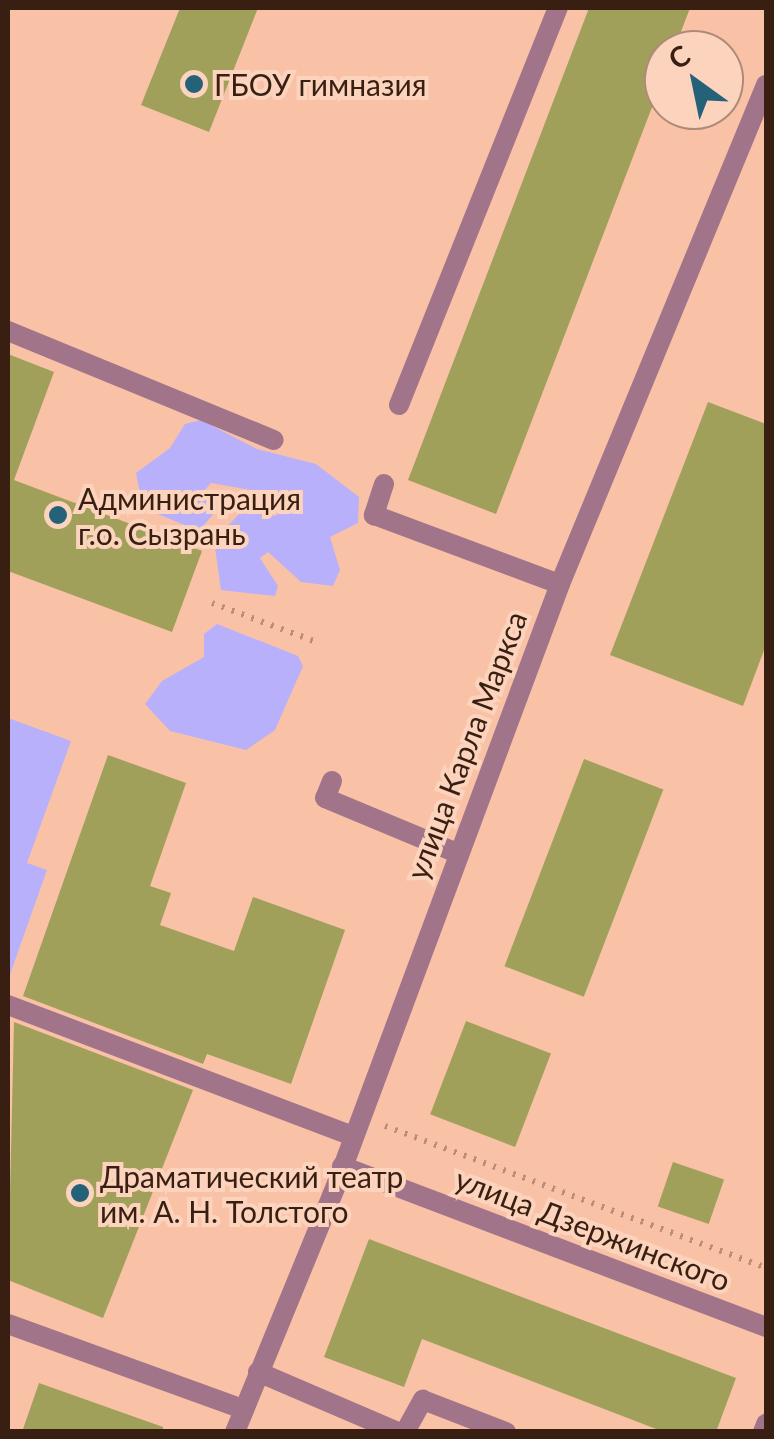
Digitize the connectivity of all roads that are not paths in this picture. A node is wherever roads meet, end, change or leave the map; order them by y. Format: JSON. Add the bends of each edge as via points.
{"nodes":[{"id":1,"x":558,"y":8,"type":"edge"},
{"id":2,"x":766,"y":85,"type":"edge"},
{"id":3,"x":8,"y":332,"type":"edge"},
{"id":4,"x":399,"y":405,"type":"dead end"},
{"id":5,"x":274,"y":440,"type":"dead end"},
{"id":6,"x":384,"y":484,"type":"dead end"},
{"id":7,"x":560,"y":584,"type":"junction"},
{"id":8,"x":332,"y":781,"type":"dead end"},
{"id":9,"x":457,"y":853,"type":"junction"},
{"id":10,"x":8,"y":1005,"type":"edge"},
{"id":11,"x":357,"y":1126,"type":"junction"},
{"id":12,"x":342,"y":1166,"type":"junction"},
{"id":13,"x":8,"y":1324,"type":"edge"},
{"id":14,"x":766,"y":1327,"type":"edge"},
{"id":15,"x":258,"y":1372,"type":"junction"},
{"id":16,"x":243,"y":1409,"type":"junction"},
{"id":17,"x":766,"y":1424,"type":"edge"},
{"id":18,"x":234,"y":1432,"type":"edge"},
{"id":19,"x":401,"y":1432,"type":"edge"},
{"id":20,"x":506,"y":1432,"type":"edge"},
{"id":21,"x":764,"y":1432,"type":"edge"}],
"edges":[{"from":1,"to":4,"type":"street"},
{"from":2,"to":7,"type":"street","name":"улица Карла Маркса"},
{"from":3,"to":5,"type":"street"},
{"from":6,"to":7,"type":"street","via":[[374,515]]},
{"from":7,"to":9,"type":"street","name":"улица Карла Маркса"},
{"from":8,"to":9,"type":"street","via":[[325,798]]},
{"from":9,"to":11,"type":"street","name":"улица Карла Маркса"},
{"from":10,"to":11,"type":"street"},
{"from":11,"to":12,"type":"street","name":"улица Карла Маркса"},
{"from":12,"to":14,"type":"street","name":"улица Дзержинского"},
{"from":12,"to":15,"type":"street","name":"улица Карла Маркса"},
{"from":13,"to":16,"type":"street"},
{"from":15,"to":16,"type":"street","name":"улица Карла Маркса"},
{"from":15,"to":19,"type":"street"},
{"from":16,"to":18,"type":"street","name":"улица Карла Маркса"},
{"from":17,"to":21,"type":"street"},
{"from":19,"to":20,"type":"street","via":[[423,1400]]}]}
